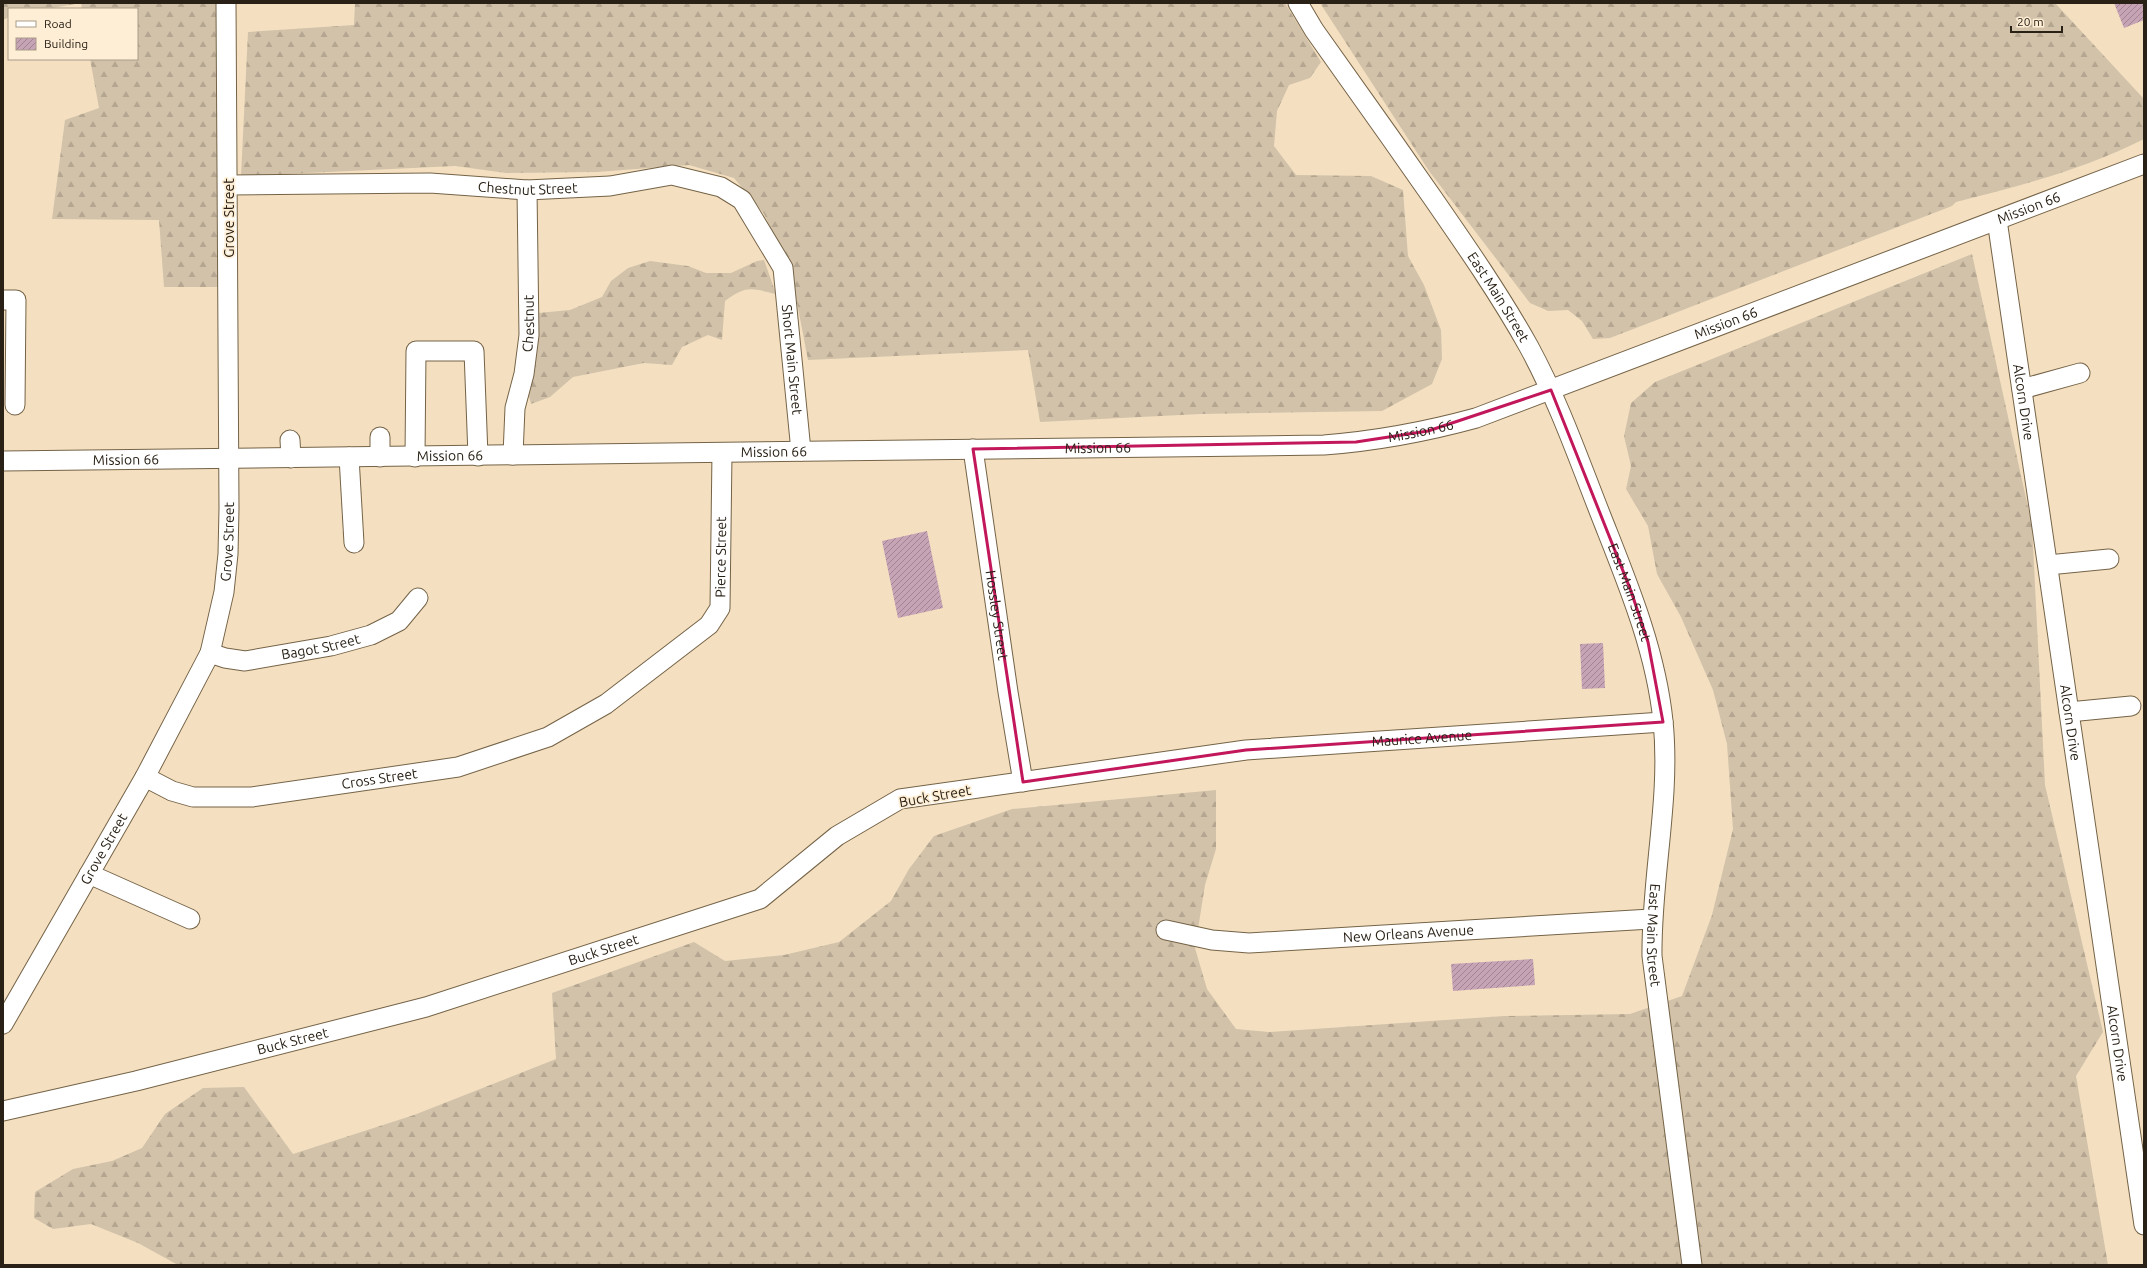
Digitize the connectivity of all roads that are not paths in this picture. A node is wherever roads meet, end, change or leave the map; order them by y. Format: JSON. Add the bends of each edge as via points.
{"nodes":[{"id":1,"x":226,"y":3,"type":"edge"},
{"id":2,"x":1298,"y":3,"type":"edge"},
{"id":3,"x":2144,"y":164,"type":"edge"},
{"id":4,"x":228,"y":185,"type":"junction"},
{"id":5,"x":527,"y":190,"type":"junction"},
{"id":6,"x":1997,"y":220,"type":"junction"},
{"id":7,"x":783,"y":268,"type":"joint"},
{"id":8,"x":3,"y":300,"type":"edge"},
{"id":9,"x":2080,"y":373,"type":"dead end"},
{"id":10,"x":2022,"y":389,"type":"junction"},
{"id":11,"x":1551,"y":390,"type":"junction"},
{"id":12,"x":15,"y":406,"type":"dead end"},
{"id":13,"x":380,"y":437,"type":"dead end"},
{"id":14,"x":973,"y":449,"type":"junction"},
{"id":15,"x":722,"y":452,"type":"junction"},
{"id":16,"x":801,"y":452,"type":"junction"},
{"id":17,"x":513,"y":455,"type":"junction"},
{"id":18,"x":415,"y":456,"type":"junction"},
{"id":19,"x":478,"y":456,"type":"junction"},
{"id":20,"x":348,"y":457,"type":"junction"},
{"id":21,"x":380,"y":457,"type":"junction"},
{"id":22,"x":228,"y":459,"type":"junction"},
{"id":23,"x":3,"y":461,"type":"edge"},
{"id":24,"x":354,"y":543,"type":"dead end"},
{"id":25,"x":2109,"y":559,"type":"dead end"},
{"id":26,"x":2048,"y":565,"type":"junction"},
{"id":27,"x":418,"y":598,"type":"dead end"},
{"id":28,"x":210,"y":654,"type":"junction"},
{"id":29,"x":606,"y":704,"type":"joint"},
{"id":30,"x":2131,"y":706,"type":"dead end"},
{"id":31,"x":2069,"y":712,"type":"junction"},
{"id":32,"x":1663,"y":722,"type":"junction"},
{"id":33,"x":1182,"y":758,"type":"joint"},
{"id":34,"x":145,"y":777,"type":"junction"},
{"id":35,"x":1023,"y":782,"type":"junction"},
{"id":36,"x":89,"y":874,"type":"junction"},
{"id":37,"x":190,"y":919,"type":"dead end"},
{"id":38,"x":1652,"y":919,"type":"junction"},
{"id":39,"x":1166,"y":930,"type":"dead end"},
{"id":40,"x":3,"y":1024,"type":"edge"},
{"id":41,"x":3,"y":1111,"type":"edge"},
{"id":42,"x":2137,"y":1124,"type":"edge"},
{"id":43,"x":2144,"y":1225,"type":"edge"},
{"id":44,"x":1692,"y":1265,"type":"edge"}],
"edges":[{"from":1,"to":4,"type":"street","name":"Grove Street"},
{"from":2,"to":11,"type":"street","name":"East Main Street","via":[[1314,30],[1493,285]]},
{"from":3,"to":6,"type":"street","name":"Mission 66"},
{"from":4,"to":5,"type":"street","name":"Chestnut Street","via":[[430,183]]},
{"from":4,"to":22,"type":"street","name":"Grove Street"},
{"from":5,"to":7,"type":"street","name":"Chestnut Street","via":[[610,186],[672,175],[721,187],[742,200]]},
{"from":5,"to":17,"type":"street","name":"Chestnut","via":[[529,335],[524,374],[515,408]]},
{"from":6,"to":10,"type":"street","name":"Alcorn Drive"},
{"from":6,"to":11,"type":"street","name":"Mission 66"},
{"from":7,"to":16,"type":"street","name":"Short Main Street"},
{"from":8,"to":12,"type":"street","via":[[16,300]]},
{"from":9,"to":10,"type":"street"},
{"from":10,"to":26,"type":"street","name":"Alcorn Drive"},
{"from":11,"to":14,"type":"street","name":"Mission 66","via":[[1476,418],[1428,432],[1356,442],[1324,445]]},
{"from":11,"to":32,"type":"street","name":"East Main Street","via":[[1631,591],[1648,642],[1658,684]]},
{"from":13,"to":21,"type":"street"},
{"from":14,"to":16,"type":"street","name":"Mission 66"},
{"from":14,"to":35,"type":"street","name":"Hossley Street"},
{"from":15,"to":16,"type":"street","name":"Mission 66"},
{"from":15,"to":17,"type":"street","name":"Mission 66"},
{"from":15,"to":29,"type":"street","name":"Pierce Street","via":[[720,608],[709,625]]},
{"from":17,"to":19,"type":"street","name":"Mission 66"},
{"from":18,"to":19,"type":"street","name":"Mission 66"},
{"from":18,"to":19,"type":"street","via":[[416,351],[474,351]]},
{"from":18,"to":21,"type":"street","name":"Mission 66"},
{"from":20,"to":21,"type":"street","name":"Mission 66"},
{"from":20,"to":22,"type":"street","name":"Mission 66","via":[[290,449]]},
{"from":20,"to":24,"type":"street"},
{"from":22,"to":23,"type":"street","name":"Mission 66"},
{"from":22,"to":28,"type":"street","name":"Grove Street","via":[[228,554],[224,592]]},
{"from":25,"to":26,"type":"street"},
{"from":26,"to":31,"type":"street","name":"Alcorn Drive"},
{"from":27,"to":28,"type":"street","name":"Bagot Street","via":[[399,621],[371,635],[331,646],[245,660]]},
{"from":28,"to":34,"type":"street","name":"Grove Street"},
{"from":29,"to":34,"type":"street","name":"Cross Street","via":[[548,737],[458,767],[252,797],[193,797],[172,791]]},
{"from":30,"to":31,"type":"street"},
{"from":31,"to":42,"type":"street","name":"Alcorn Drive"},
{"from":32,"to":33,"type":"street","name":"Maurice Avenue","via":[[1254,749]]},
{"from":32,"to":38,"type":"street","name":"East Main Street","via":[[1665,764]]},
{"from":33,"to":35,"type":"street","name":"Buck Street"},
{"from":34,"to":36,"type":"street","name":"Grove Street"},
{"from":35,"to":41,"type":"street","name":"Buck Street","via":[[900,800],[837,836],[753,902],[426,1007],[136,1082]]},
{"from":36,"to":37,"type":"street"},
{"from":36,"to":40,"type":"street","name":"Grove Street"},
{"from":38,"to":39,"type":"street","name":"New Orleans Avenue","via":[[1249,942],[1212,940]]},
{"from":38,"to":44,"type":"street","name":"East Main Street","via":[[1652,956]]},
{"from":42,"to":43,"type":"street","name":"Alcorn Drive"}]}
